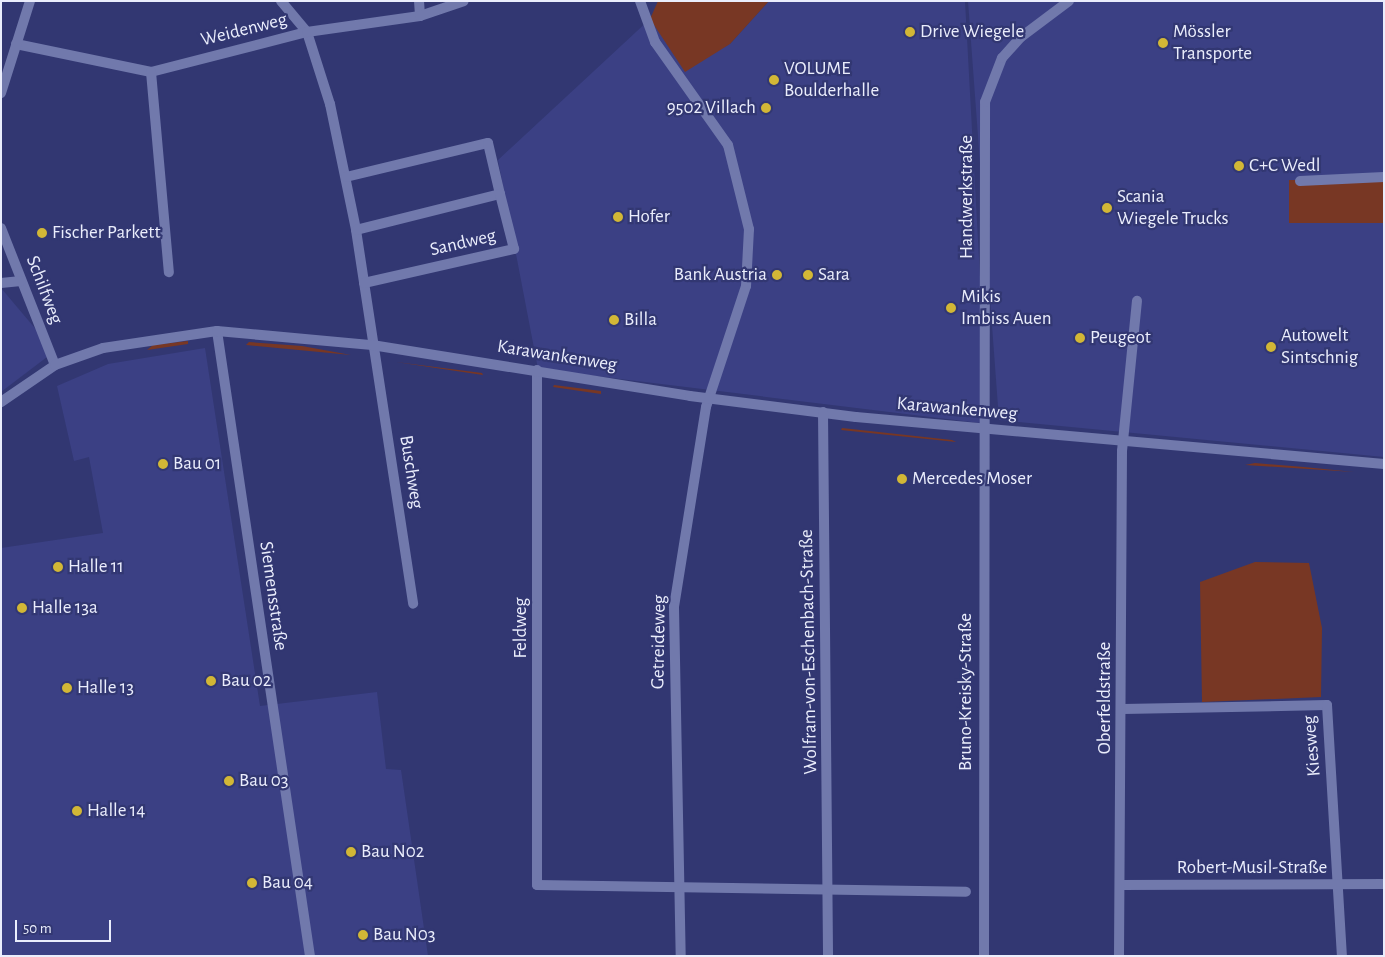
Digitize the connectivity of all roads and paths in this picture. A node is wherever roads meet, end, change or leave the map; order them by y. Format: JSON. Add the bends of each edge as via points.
{"nodes":[{"id":1,"x":30,"y":1,"type":"edge"},
{"id":2,"x":281,"y":1,"type":"edge"},
{"id":3,"x":419,"y":1,"type":"edge"},
{"id":4,"x":464,"y":1,"type":"edge"},
{"id":5,"x":640,"y":1,"type":"edge"},
{"id":6,"x":1069,"y":1,"type":"edge"},
{"id":7,"x":420,"y":16,"type":"junction"},
{"id":8,"x":307,"y":32,"type":"junction"},
{"id":9,"x":16,"y":44,"type":"junction"},
{"id":10,"x":151,"y":72,"type":"junction"},
{"id":11,"x":1,"y":93,"type":"edge"},
{"id":12,"x":346,"y":177,"type":"junction"},
{"id":13,"x":1384,"y":177,"type":"edge"},
{"id":14,"x":1300,"y":182,"type":"dead end"},
{"id":15,"x":500,"y":194,"type":"junction"},
{"id":16,"x":1,"y":228,"type":"edge"},
{"id":17,"x":356,"y":230,"type":"junction"},
{"id":18,"x":169,"y":272,"type":"dead end"},
{"id":19,"x":21,"y":281,"type":"junction"},
{"id":20,"x":1,"y":283,"type":"edge"},
{"id":21,"x":364,"y":284,"type":"junction"},
{"id":22,"x":1137,"y":301,"type":"dead end"},
{"id":23,"x":217,"y":331,"type":"junction"},
{"id":24,"x":372,"y":345,"type":"junction"},
{"id":25,"x":55,"y":365,"type":"junction"},
{"id":26,"x":536,"y":370,"type":"junction"},
{"id":27,"x":709,"y":398,"type":"junction"},
{"id":28,"x":1,"y":402,"type":"edge"},
{"id":29,"x":823,"y":412,"type":"junction"},
{"id":30,"x":986,"y":428,"type":"junction"},
{"id":31,"x":1122,"y":440,"type":"junction"},
{"id":32,"x":1384,"y":464,"type":"edge"},
{"id":33,"x":413,"y":604,"type":"dead end"},
{"id":34,"x":1123,"y":709,"type":"junction"},
{"id":35,"x":1384,"y":884,"type":"edge"},
{"id":36,"x":1120,"y":885,"type":"junction"},
{"id":37,"x":1339,"y":886,"type":"junction"},
{"id":38,"x":678,"y":890,"type":"junction"},
{"id":39,"x":828,"y":892,"type":"junction"},
{"id":40,"x":966,"y":892,"type":"dead end"},
{"id":41,"x":310,"y":956,"type":"edge"},
{"id":42,"x":681,"y":956,"type":"edge"},
{"id":43,"x":828,"y":956,"type":"edge"},
{"id":44,"x":984,"y":956,"type":"edge"},
{"id":45,"x":1119,"y":956,"type":"edge"},
{"id":46,"x":1342,"y":956,"type":"edge"}],
"edges":[{"from":1,"to":9,"type":"street"},
{"from":2,"to":8,"type":"street"},
{"from":3,"to":7,"type":"street"},
{"from":4,"to":7,"type":"street","name":"Weidenweg"},
{"from":5,"to":27,"type":"street","name":"Getreideweg","via":[[655,42],[728,145],[749,229],[746,286]]},
{"from":6,"to":30,"type":"street","name":"Handwerkstraße","via":[[1021,37],[1002,58],[985,102]]},
{"from":7,"to":8,"type":"street","name":"Weidenweg"},
{"from":8,"to":10,"type":"street","name":"Weidenweg"},
{"from":8,"to":12,"type":"street","via":[[330,104]]},
{"from":9,"to":10,"type":"street","name":"Weidenweg"},
{"from":9,"to":11,"type":"street"},
{"from":10,"to":18,"type":"street"},
{"from":12,"to":15,"type":"street","name":"Sandweg","via":[[488,143]]},
{"from":12,"to":17,"type":"street"},
{"from":13,"to":14,"type":"street"},
{"from":15,"to":17,"type":"street","name":"Sandweg"},
{"from":15,"to":21,"type":"street","name":"Sandweg","via":[[514,248]]},
{"from":16,"to":19,"type":"street","name":"Schilfweg"},
{"from":17,"to":21,"type":"street"},
{"from":19,"to":20,"type":"street"},
{"from":19,"to":25,"type":"street","name":"Schilfweg"},
{"from":21,"to":24,"type":"street"},
{"from":22,"to":31,"type":"street"},
{"from":23,"to":24,"type":"street","name":"Karawankenweg"},
{"from":23,"to":25,"type":"street","name":"Karawankenweg","via":[[135,340]]},
{"from":23,"to":41,"type":"street","name":"Siemensstraße"},
{"from":24,"to":26,"type":"street","name":"Karawankenweg"},
{"from":24,"to":33,"type":"street","name":"Buschweg"},
{"from":25,"to":28,"type":"street","name":"Karawankenweg"},
{"from":26,"to":27,"type":"street","name":"Karawankenweg"},
{"from":26,"to":38,"type":"street","name":"Feldweg","via":[[537,885]]},
{"from":27,"to":29,"type":"street","name":"Karawankenweg"},
{"from":27,"to":38,"type":"street","name":"Getreideweg","via":[[692,477],[674,606]]},
{"from":29,"to":30,"type":"street","name":"Karawankenweg"},
{"from":29,"to":39,"type":"street","name":"Wolfram-von-Eschenbach-Straße"},
{"from":30,"to":31,"type":"street","name":"Karawankenweg"},
{"from":30,"to":44,"type":"street","name":"Bruno-Kreisky-Straße"},
{"from":31,"to":32,"type":"street","name":"Karawankenweg"},
{"from":31,"to":34,"type":"street","name":"Oberfeldstraße"},
{"from":34,"to":36,"type":"street","name":"Oberfeldstraße"},
{"from":34,"to":37,"type":"street","name":"Kiesweg","via":[[1327,705]]},
{"from":35,"to":37,"type":"street","name":"Robert-Musil-Straße"},
{"from":36,"to":37,"type":"street","name":"Robert-Musil-Straße"},
{"from":36,"to":45,"type":"street","name":"Oberfeldstraße"},
{"from":37,"to":46,"type":"street","name":"Kiesweg"},
{"from":38,"to":39,"type":"street"},
{"from":38,"to":42,"type":"street","name":"Getreideweg"},
{"from":39,"to":40,"type":"street"},
{"from":39,"to":43,"type":"street","name":"Wolfram-von-Eschenbach-Straße"}]}
